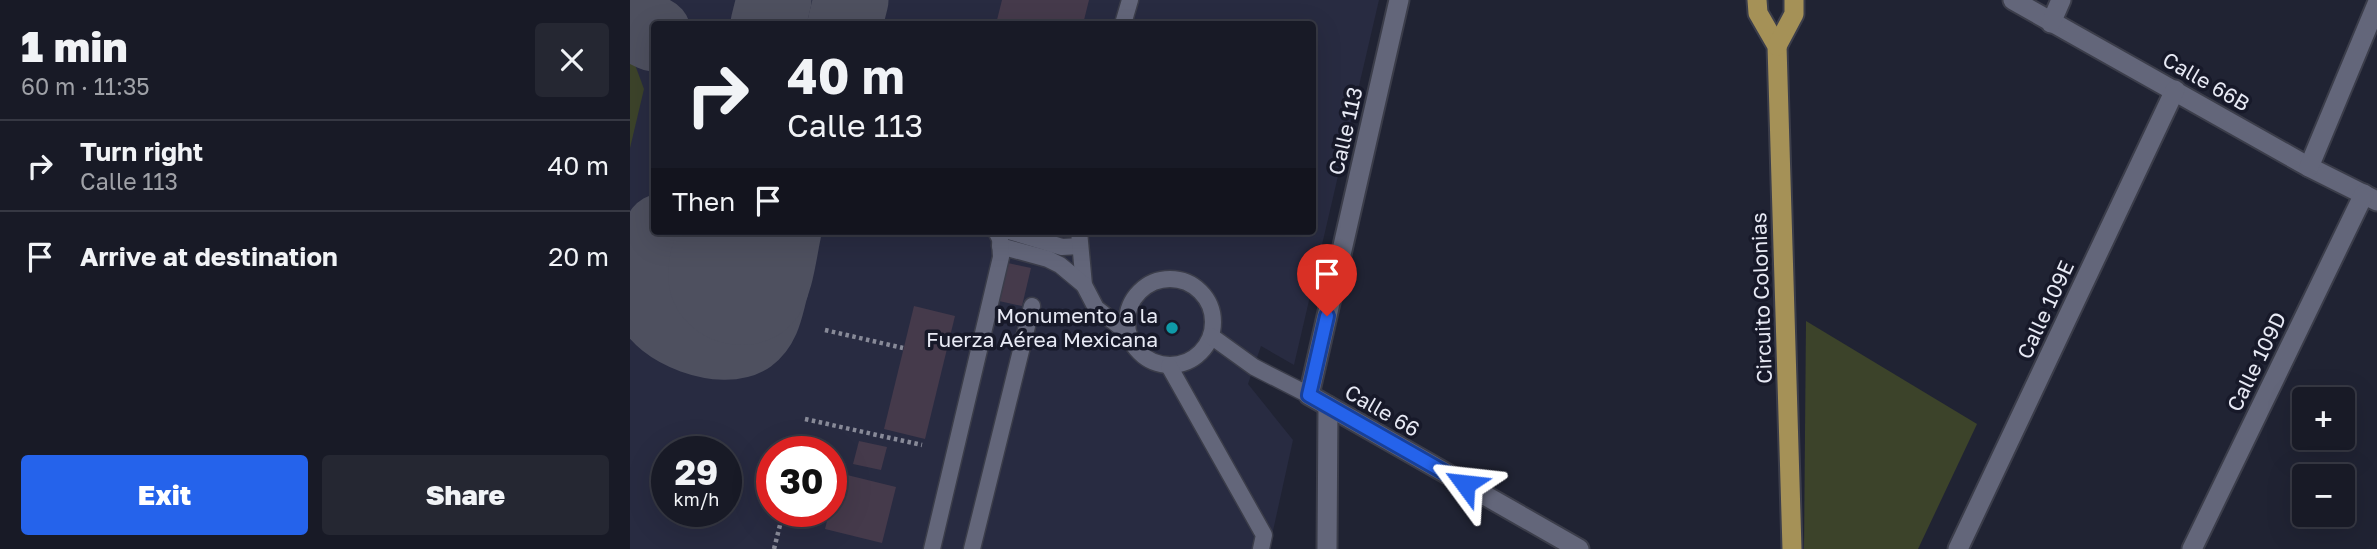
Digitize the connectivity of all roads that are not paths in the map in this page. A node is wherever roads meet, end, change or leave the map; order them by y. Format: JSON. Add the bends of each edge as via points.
{"nodes":[{"id":1,"x":1130,"y":0,"type":"edge"},
{"id":2,"x":1399,"y":0,"type":"edge"},
{"id":3,"x":1757,"y":0,"type":"edge"},
{"id":4,"x":1794,"y":0,"type":"edge"},
{"id":5,"x":2013,"y":0,"type":"edge"},
{"id":6,"x":2061,"y":0,"type":"edge"},
{"id":7,"x":2377,"y":4,"type":"edge"},
{"id":8,"x":1124,"y":21,"type":"edge"},
{"id":9,"x":2051,"y":23,"type":"junction"},
{"id":10,"x":1777,"y":46,"type":"junction"},
{"id":11,"x":2175,"y":90,"type":"junction"},
{"id":12,"x":2309,"y":167,"type":"junction"},
{"id":13,"x":2371,"y":198,"type":"edge"},
{"id":14,"x":1022,"y":235,"type":"edge"},
{"id":15,"x":998,"y":239,"type":"edge"},
{"id":16,"x":1079,"y":239,"type":"edge"},
{"id":17,"x":1084,"y":285,"type":"junction"},
{"id":18,"x":1032,"y":306,"type":"dead end"},
{"id":19,"x":1128,"y":333,"type":"junction"},
{"id":20,"x":1211,"y":336,"type":"junction"},
{"id":21,"x":1169,"y":366,"type":"junction"},
{"id":22,"x":1309,"y":395,"type":"junction"},
{"id":23,"x":1328,"y":406,"type":"junction"},
{"id":24,"x":932,"y":549,"type":"edge"},
{"id":25,"x":972,"y":549,"type":"edge"},
{"id":26,"x":1261,"y":549,"type":"edge"},
{"id":27,"x":1327,"y":549,"type":"edge"},
{"id":28,"x":1579,"y":549,"type":"edge"},
{"id":29,"x":1792,"y":549,"type":"edge"},
{"id":30,"x":1958,"y":549,"type":"edge"},
{"id":31,"x":2192,"y":549,"type":"edge"}],
"edges":[{"from":1,"to":8,"type":"lane"},
{"from":2,"to":22,"type":"street","name":"Calle 113"},
{"from":3,"to":10,"type":"main road","via":[[1758,13]]},
{"from":4,"to":10,"type":"main road","via":[[1794,14]]},
{"from":5,"to":9,"type":"street","name":"Calle 66B"},
{"from":6,"to":9,"type":"street"},
{"from":7,"to":12,"type":"street"},
{"from":9,"to":11,"type":"street","name":"Calle 66B"},
{"from":10,"to":29,"type":"main road","name":"Circuito Colonias"},
{"from":11,"to":12,"type":"street","name":"Calle 66B"},
{"from":11,"to":30,"type":"street","name":"Calle 109E"},
{"from":12,"to":13,"type":"street","name":"Calle 66B"},
{"from":13,"to":31,"type":"street","name":"Calle 109D"},
{"from":14,"to":16,"type":"lane","via":[[1062,247]]},
{"from":15,"to":17,"type":"lane","via":[[1060,265]]},
{"from":15,"to":24,"type":"lane","via":[[1001,257]]},
{"from":16,"to":17,"type":"lane"},
{"from":17,"to":19,"type":"lane","via":[[1096,308]]},
{"from":18,"to":25,"type":"lane"},
{"from":19,"to":20,"type":"lane","via":[[1130,305],[1138,292],[1157,281],[1178,279],[1203,294],[1213,321]]},
{"from":19,"to":21,"type":"lane","via":[[1143,357]]},
{"from":20,"to":21,"type":"lane","via":[[1195,358]]},
{"from":20,"to":22,"type":"lane","via":[[1254,367]]},
{"from":21,"to":26,"type":"lane","via":[[1264,535]]},
{"from":22,"to":23,"type":"street","name":"Calle 66"},
{"from":23,"to":27,"type":"street"},
{"from":23,"to":28,"type":"street","name":"Calle 66"}]}
